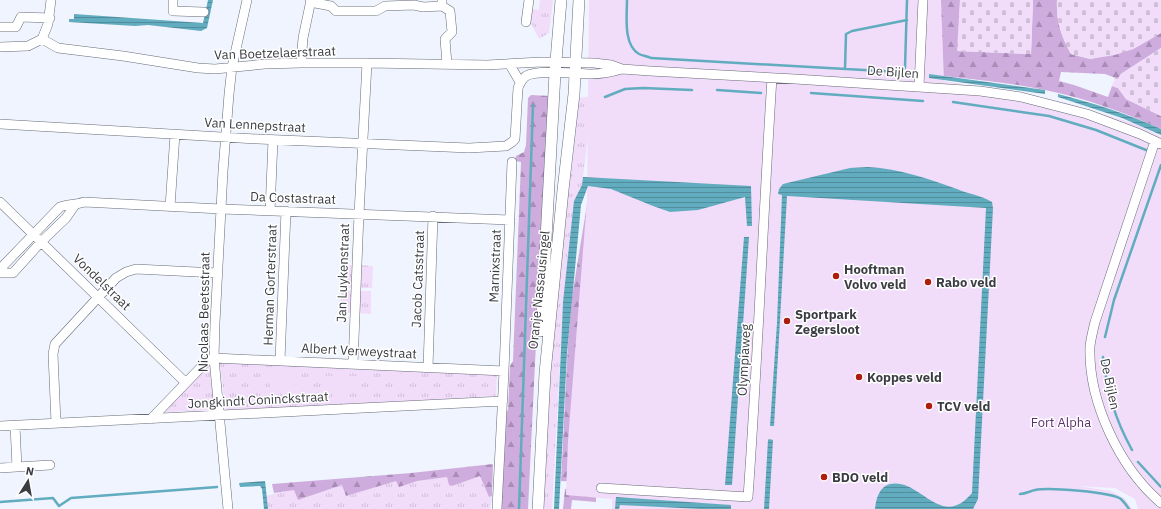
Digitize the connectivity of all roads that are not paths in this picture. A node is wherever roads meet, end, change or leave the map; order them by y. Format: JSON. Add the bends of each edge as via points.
{"nodes":[{"id":1,"x":51,"y":0,"type":"edge"},
{"id":2,"x":173,"y":0,"type":"edge"},
{"id":3,"x":247,"y":0,"type":"edge"},
{"id":4,"x":529,"y":0,"type":"edge"},
{"id":5,"x":561,"y":0,"type":"edge"},
{"id":6,"x":579,"y":0,"type":"edge"},
{"id":7,"x":923,"y":0,"type":"edge"},
{"id":8,"x":310,"y":1,"type":"edge"},
{"id":9,"x":442,"y":3,"type":"edge"},
{"id":10,"x":204,"y":12,"type":"dead end"},
{"id":11,"x":50,"y":18,"type":"junction"},
{"id":12,"x":526,"y":22,"type":"dead end"},
{"id":13,"x":0,"y":27,"type":"edge"},
{"id":14,"x":42,"y":39,"type":"junction"},
{"id":15,"x":0,"y":46,"type":"edge"},
{"id":16,"x":301,"y":63,"type":"junction"},
{"id":17,"x":367,"y":63,"type":"junction"},
{"id":18,"x":446,"y":64,"type":"junction"},
{"id":19,"x":510,"y":64,"type":"junction"},
{"id":20,"x":232,"y":67,"type":"junction"},
{"id":21,"x":556,"y":68,"type":"junction"},
{"id":22,"x":576,"y":69,"type":"junction"},
{"id":23,"x":772,"y":78,"type":"junction"},
{"id":24,"x":520,"y":82,"type":"junction"},
{"id":25,"x":919,"y":86,"type":"junction"},
{"id":26,"x":0,"y":124,"type":"edge"},
{"id":27,"x":175,"y":134,"type":"junction"},
{"id":28,"x":226,"y":137,"type":"junction"},
{"id":29,"x":273,"y":140,"type":"junction"},
{"id":30,"x":1158,"y":142,"type":"edge"},
{"id":31,"x":363,"y":143,"type":"junction"},
{"id":32,"x":512,"y":162,"type":"dead end"},
{"id":33,"x":0,"y":202,"type":"edge"},
{"id":34,"x":75,"y":205,"type":"junction"},
{"id":35,"x":170,"y":207,"type":"junction"},
{"id":36,"x":221,"y":209,"type":"junction"},
{"id":37,"x":270,"y":211,"type":"junction"},
{"id":38,"x":286,"y":211,"type":"junction"},
{"id":39,"x":359,"y":214,"type":"junction"},
{"id":40,"x":433,"y":216,"type":"junction"},
{"id":41,"x":510,"y":220,"type":"junction"},
{"id":42,"x":34,"y":235,"type":"junction"},
{"id":43,"x":41,"y":242,"type":"junction"},
{"id":44,"x":0,"y":269,"type":"edge"},
{"id":45,"x":0,"y":273,"type":"edge"},
{"id":46,"x":217,"y":273,"type":"junction"},
{"id":47,"x":99,"y":297,"type":"junction"},
{"id":48,"x":214,"y":358,"type":"junction"},
{"id":49,"x":280,"y":361,"type":"junction"},
{"id":50,"x":353,"y":364,"type":"junction"},
{"id":51,"x":428,"y":368,"type":"junction"},
{"id":52,"x":504,"y":371,"type":"junction"},
{"id":53,"x":185,"y":382,"type":"junction"},
{"id":54,"x":502,"y":400,"type":"junction"},
{"id":55,"x":220,"y":416,"type":"junction"},
{"id":56,"x":151,"y":419,"type":"junction"},
{"id":57,"x":56,"y":423,"type":"junction"},
{"id":58,"x":0,"y":426,"type":"edge"},
{"id":59,"x":15,"y":426,"type":"junction"},
{"id":60,"x":50,"y":465,"type":"dead end"},
{"id":61,"x":17,"y":467,"type":"junction"},
{"id":62,"x":0,"y":468,"type":"edge"},
{"id":63,"x":601,"y":488,"type":"dead end"},
{"id":64,"x":1161,"y":503,"type":"edge"},
{"id":65,"x":497,"y":508,"type":"edge"},
{"id":66,"x":228,"y":509,"type":"edge"},
{"id":67,"x":533,"y":509,"type":"edge"},
{"id":68,"x":538,"y":509,"type":"edge"}],
"edges":[{"from":1,"to":11,"type":"street"},
{"from":2,"to":10,"type":"street","via":[[173,11]]},
{"from":3,"to":20,"type":"street"},
{"from":4,"to":12,"type":"street"},
{"from":5,"to":21,"type":"main road","name":"Oranje Nassausingel"},
{"from":6,"to":22,"type":"main road","name":"Oranje Nassausingel"},
{"from":7,"to":25,"type":"street"},
{"from":8,"to":9,"type":"street","via":[[331,6],[336,11],[376,10],[386,6],[423,7]]},
{"from":8,"to":16,"type":"street"},
{"from":9,"to":18,"type":"street","via":[[450,11],[452,32],[446,39]]},
{"from":11,"to":13,"type":"street","via":[[21,17],[16,27]]},
{"from":11,"to":14,"type":"street"},
{"from":14,"to":15,"type":"street","via":[[28,46]]},
{"from":14,"to":20,"type":"street","name":"Van Boetzelaerstraat","via":[[58,48],[198,68]]},
{"from":16,"to":17,"type":"street","name":"Van Boetzelaerstraat"},
{"from":16,"to":20,"type":"street","name":"Van Boetzelaerstraat"},
{"from":17,"to":18,"type":"street","name":"Van Boetzelaerstraat"},
{"from":17,"to":31,"type":"street","name":"Jan Luykenstraat"},
{"from":18,"to":19,"type":"street","name":"Van Boetzelaerstraat"},
{"from":19,"to":21,"type":"street","name":"Van Boetzelaerstraat","via":[[540,62]]},
{"from":19,"to":24,"type":"street"},
{"from":20,"to":28,"type":"street"},
{"from":21,"to":22,"type":"street"},
{"from":21,"to":24,"type":"street","via":[[526,76]]},
{"from":21,"to":67,"type":"main road","name":"Oranje Nassausingel"},
{"from":22,"to":23,"type":"street","name":"De Bijlen","via":[[593,74],[622,69]]},
{"from":22,"to":68,"type":"main road","name":"Oranje Nassausingel","via":[[545,373]]},
{"from":23,"to":25,"type":"street","name":"De Bijlen"},
{"from":23,"to":63,"type":"street","name":"Olympiaweg","via":[[748,497]]},
{"from":24,"to":31,"type":"street","name":"Van Lennepstraat","via":[[515,139],[506,146],[469,148]]},
{"from":25,"to":30,"type":"street","name":"De Bijlen","via":[[1021,97],[1087,114]]},
{"from":26,"to":27,"type":"street","name":"Van Lennepstraat"},
{"from":27,"to":28,"type":"street","name":"Van Lennepstraat"},
{"from":27,"to":35,"type":"street"},
{"from":28,"to":29,"type":"street","name":"Van Lennepstraat"},
{"from":28,"to":36,"type":"street","name":"Nicolaas Beetsstraat"},
{"from":29,"to":31,"type":"street","name":"Van Lennepstraat"},
{"from":29,"to":37,"type":"street"},
{"from":30,"to":64,"type":"street","name":"De Bijlen","via":[[1095,322],[1090,345],[1095,387],[1111,435],[1135,475]]},
{"from":31,"to":39,"type":"street","name":"Jan Luykenstraat"},
{"from":32,"to":41,"type":"street","name":"Marnixstraat"},
{"from":33,"to":42,"type":"street","name":"Vondelstraat"},
{"from":34,"to":35,"type":"street","name":"Da Costastraat","via":[[93,202]]},
{"from":34,"to":42,"type":"street","name":"Da Costastraat","via":[[67,204],[60,207]]},
{"from":34,"to":43,"type":"street","via":[[66,218]]},
{"from":35,"to":36,"type":"street","name":"Da Costastraat"},
{"from":36,"to":37,"type":"street","name":"Da Costastraat"},
{"from":36,"to":46,"type":"street","name":"Nicolaas Beetsstraat"},
{"from":37,"to":38,"type":"street","name":"Da Costastraat"},
{"from":38,"to":39,"type":"street","name":"Da Costastraat"},
{"from":38,"to":49,"type":"street","name":"Herman Gorterstraat"},
{"from":39,"to":40,"type":"street","name":"Da Costastraat"},
{"from":39,"to":50,"type":"street","name":"Jan Luykenstraat"},
{"from":40,"to":41,"type":"street","name":"Da Costastraat"},
{"from":40,"to":51,"type":"street","name":"Jacob Catsstraat"},
{"from":41,"to":52,"type":"street","name":"Marnixstraat"},
{"from":42,"to":43,"type":"street","name":"Vondelstraat"},
{"from":42,"to":44,"type":"street","name":"Da Costastraat"},
{"from":43,"to":45,"type":"street","via":[[13,273]]},
{"from":43,"to":47,"type":"street","name":"Vondelstraat"},
{"from":46,"to":47,"type":"street","via":[[136,269],[116,278]]},
{"from":46,"to":48,"type":"street","name":"Nicolaas Beetsstraat"},
{"from":47,"to":53,"type":"street","name":"Vondelstraat"},
{"from":47,"to":57,"type":"street","via":[[55,344],[53,354]]},
{"from":48,"to":49,"type":"street","name":"Albert Verweystraat"},
{"from":48,"to":53,"type":"street","via":[[208,360]]},
{"from":48,"to":55,"type":"street","name":"Nicolaas Beetsstraat"},
{"from":49,"to":50,"type":"street","name":"Albert Verweystraat"},
{"from":50,"to":51,"type":"street","name":"Albert Verweystraat"},
{"from":51,"to":52,"type":"street","name":"Albert Verweystraat"},
{"from":52,"to":54,"type":"street","name":"Marnixstraat"},
{"from":53,"to":56,"type":"street"},
{"from":54,"to":55,"type":"street","name":"Jongkindt Coninckstraat"},
{"from":54,"to":65,"type":"street","name":"Marnixstraat"},
{"from":55,"to":56,"type":"street","name":"Jongkindt Coninckstraat"},
{"from":55,"to":66,"type":"street","name":"Nicolaas Beetsstraat"},
{"from":56,"to":57,"type":"street","name":"Jongkindt Coninckstraat"},
{"from":57,"to":59,"type":"street","name":"Jongkindt Coninckstraat"},
{"from":58,"to":59,"type":"street","name":"Jongkindt Coninckstraat"},
{"from":59,"to":61,"type":"street"},
{"from":60,"to":61,"type":"street"},
{"from":61,"to":62,"type":"street"}]}
